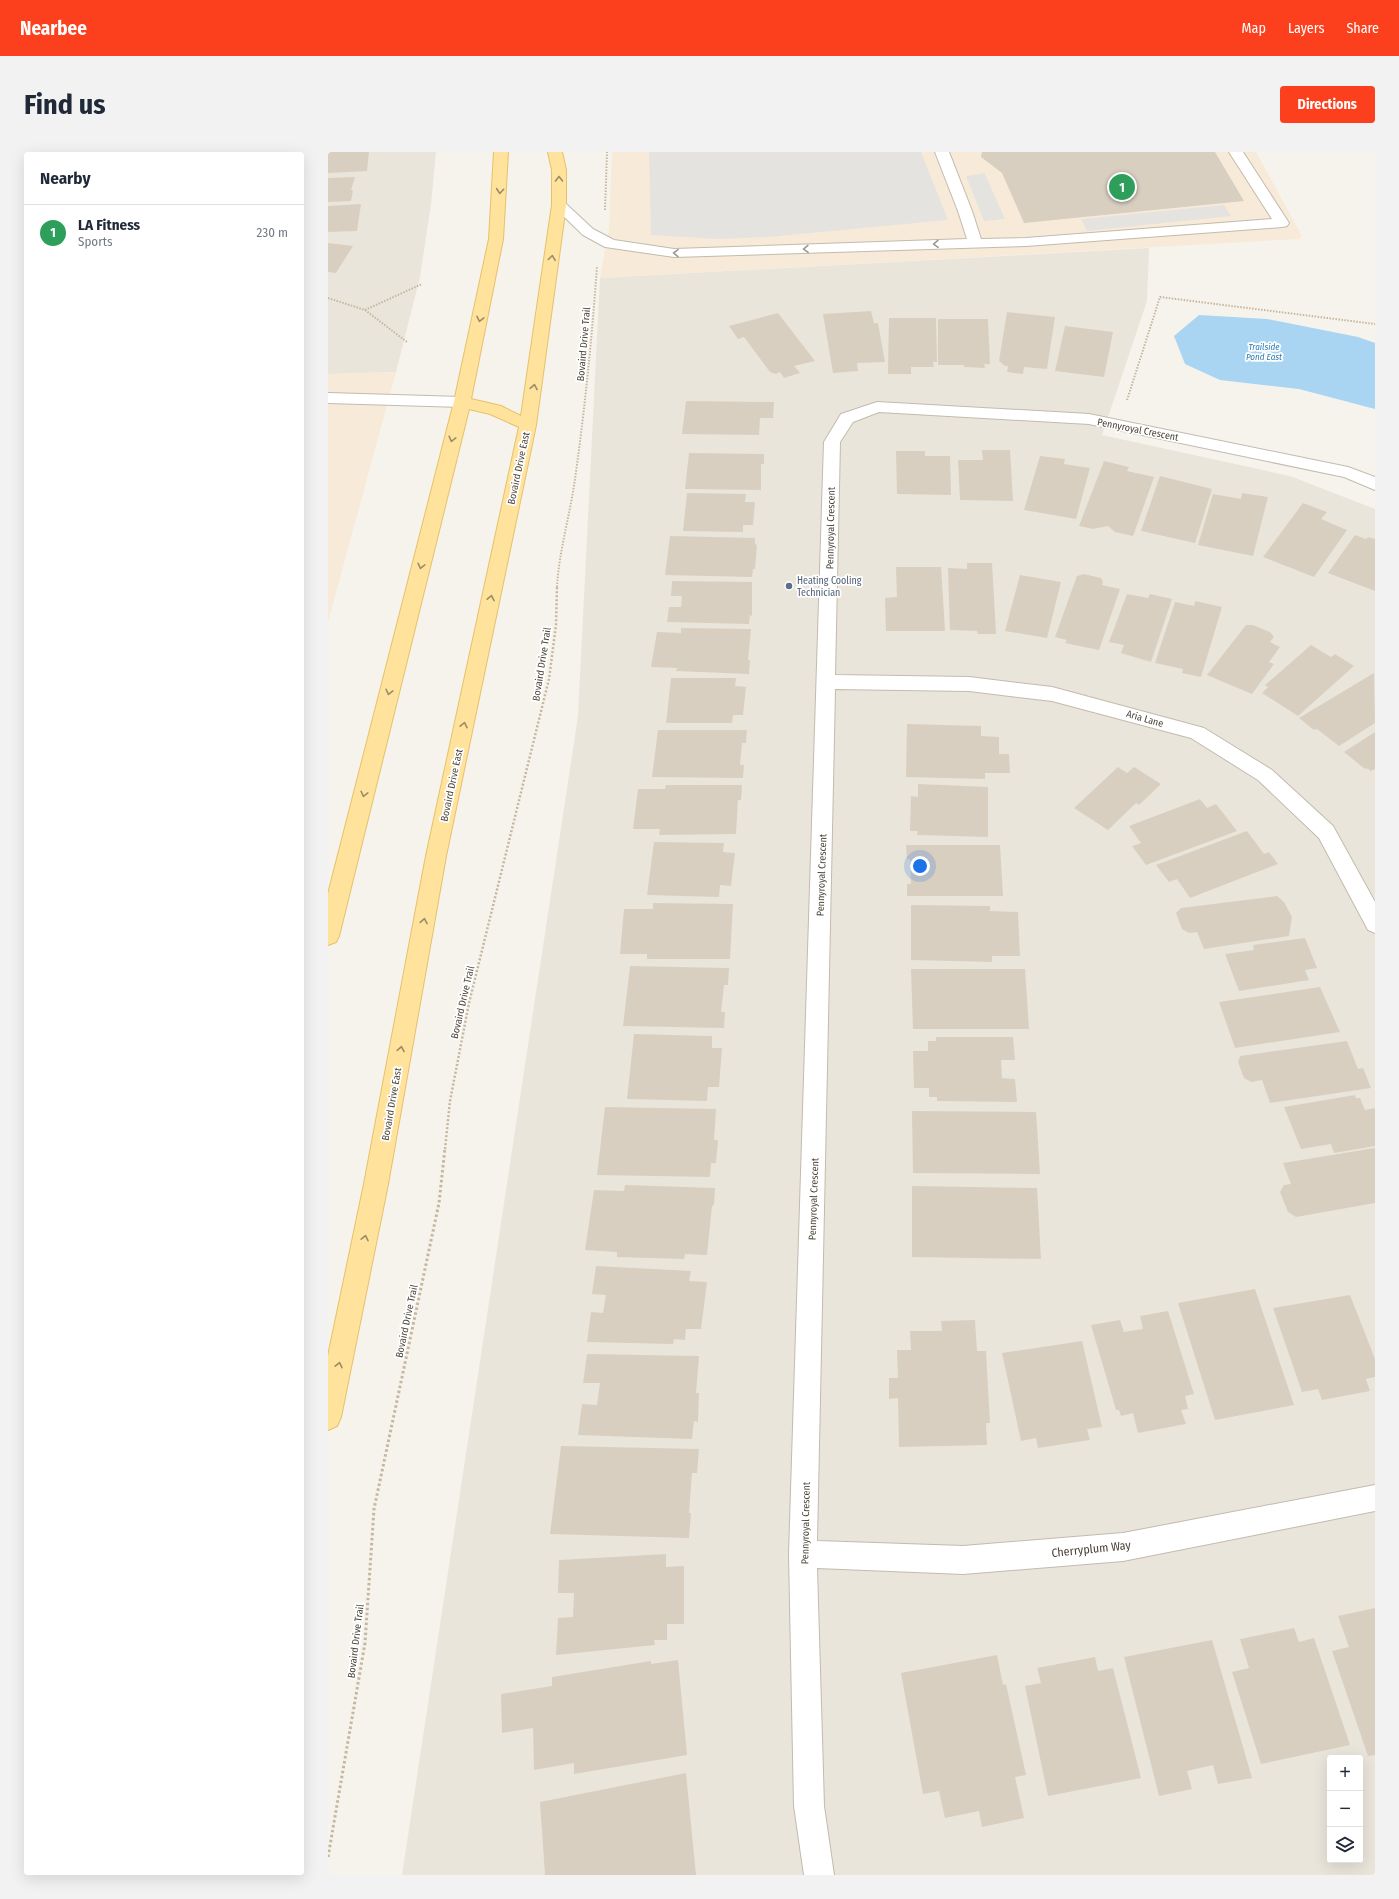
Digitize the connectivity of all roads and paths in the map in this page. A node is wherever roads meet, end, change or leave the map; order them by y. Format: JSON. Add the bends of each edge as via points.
{"nodes":[{"id":1,"x":501,"y":152,"type":"edge"},
{"id":2,"x":555,"y":152,"type":"edge"},
{"id":3,"x":607,"y":152,"type":"edge"},
{"id":4,"x":942,"y":152,"type":"edge"},
{"id":5,"x":1236,"y":152,"type":"edge"},
{"id":6,"x":559,"y":205,"type":"junction"},
{"id":7,"x":598,"y":238,"type":"junction"},
{"id":8,"x":975,"y":243,"type":"junction"},
{"id":9,"x":422,"y":284,"type":"dead end"},
{"id":10,"x":328,"y":298,"type":"edge"},
{"id":11,"x":365,"y":310,"type":"junction"},
{"id":12,"x":1375,"y":324,"type":"edge"},
{"id":13,"x":407,"y":342,"type":"dead end"},
{"id":14,"x":328,"y":398,"type":"edge"},
{"id":15,"x":462,"y":402,"type":"junction"},
{"id":16,"x":528,"y":425,"type":"junction"},
{"id":17,"x":1118,"y":425,"type":"junction"},
{"id":18,"x":1375,"y":484,"type":"edge"},
{"id":19,"x":826,"y":682,"type":"junction"},
{"id":20,"x":1375,"y":924,"type":"edge"},
{"id":21,"x":328,"y":936,"type":"edge"},
{"id":22,"x":328,"y":1417,"type":"edge"},
{"id":23,"x":1375,"y":1498,"type":"edge"},
{"id":24,"x":803,"y":1554,"type":"junction"},
{"id":25,"x":328,"y":1857,"type":"edge"},
{"id":26,"x":819,"y":1875,"type":"edge"}],
"edges":[{"from":1,"to":15,"type":"main road","one_way":true,"via":[[496,239]]},
{"from":6,"to":2,"type":"main road","name":"Bovaird Drive East","one_way":true,"via":[[559,170]]},
{"from":3,"to":7,"type":"path","name":"Bovaird Drive Trail","via":[[605,211]]},
{"from":4,"to":8,"type":"street"},
{"from":5,"to":8,"type":"street","via":[[1282,223],[1026,242]]},
{"from":6,"to":7,"type":"street"},
{"from":16,"to":6,"type":"main road","name":"Bovaird Drive East","one_way":true},
{"from":8,"to":7,"type":"street","one_way":true,"via":[[674,253],[610,244]]},
{"from":7,"to":25,"type":"path","name":"Bovaird Drive Trail","via":[[590,357],[575,480],[558,570],[556,625],[549,679],[469,1003],[451,1093],[440,1204],[374,1509],[365,1644]]},
{"from":9,"to":11,"type":"path"},
{"from":10,"to":11,"type":"path"},
{"from":11,"to":13,"type":"path"},
{"from":12,"to":17,"type":"path","via":[[1160,297]]},
{"from":14,"to":15,"type":"street"},
{"from":15,"to":16,"type":"main road","via":[[496,410]]},
{"from":15,"to":21,"type":"main road","one_way":true},
{"from":22,"to":16,"type":"main road","name":"Bovaird Drive East","one_way":true,"via":[[376,1184],[436,856]]},
{"from":17,"to":18,"type":"street","name":"Pennyroyal Crescent","via":[[1348,472]]},
{"from":17,"to":19,"type":"street","name":"Pennyroyal Crescent","via":[[1089,419],[877,407],[847,418],[832,442]]},
{"from":19,"to":20,"type":"street","name":"Aria Lane","via":[[969,684],[1052,694],[1198,733],[1265,775],[1326,832]]},
{"from":19,"to":24,"type":"street","name":"Pennyroyal Crescent"},
{"from":23,"to":24,"type":"street","name":"Cherryplum Way","via":[[1123,1547],[964,1560]]},
{"from":24,"to":26,"type":"street","name":"Pennyroyal Crescent","via":[[809,1806]]}]}
